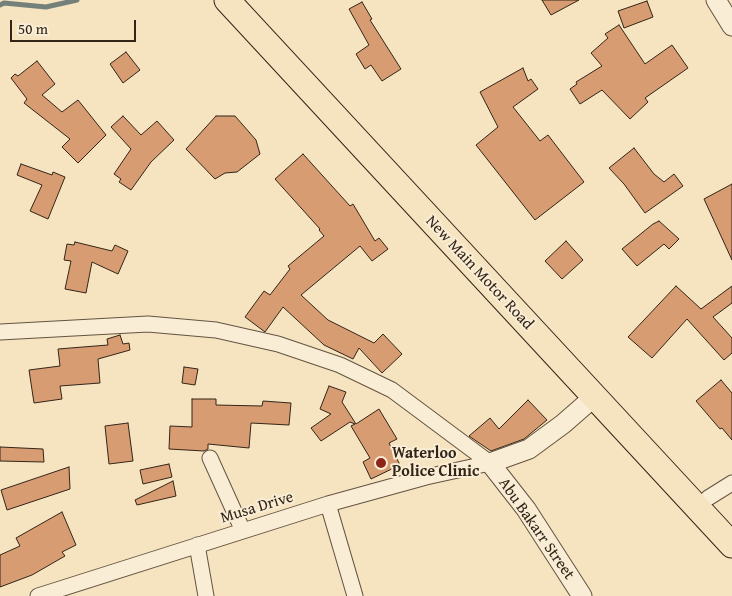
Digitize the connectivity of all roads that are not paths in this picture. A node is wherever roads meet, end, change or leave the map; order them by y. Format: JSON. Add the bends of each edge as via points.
{"nodes":[{"id":1,"x":227,"y":0,"type":"edge"},
{"id":2,"x":250,"y":0,"type":"edge"},
{"id":3,"x":716,"y":0,"type":"edge"},
{"id":4,"x":732,"y":26,"type":"edge"},
{"id":5,"x":0,"y":332,"type":"edge"},
{"id":6,"x":594,"y":397,"type":"junction"},
{"id":7,"x":210,"y":458,"type":"dead end"},
{"id":8,"x":490,"y":463,"type":"junction"},
{"id":9,"x":732,"y":483,"type":"edge"},
{"id":10,"x":708,"y":498,"type":"junction"},
{"id":11,"x":328,"y":504,"type":"junction"},
{"id":12,"x":732,"y":523,"type":"edge"},
{"id":13,"x":243,"y":531,"type":"junction"},
{"id":14,"x":197,"y":545,"type":"junction"},
{"id":15,"x":732,"y":545,"type":"edge"},
{"id":16,"x":38,"y":596,"type":"edge"},
{"id":17,"x":206,"y":596,"type":"edge"},
{"id":18,"x":355,"y":596,"type":"edge"},
{"id":19,"x":582,"y":596,"type":"edge"}],
"edges":[{"from":1,"to":6,"type":"highway","name":"New Main Motor Road"},
{"from":2,"to":10,"type":"highway","name":"New Main Motor Road"},
{"from":3,"to":4,"type":"street"},
{"from":5,"to":8,"type":"street","via":[[148,324],[216,330],[278,344],[340,365],[392,390]]},
{"from":6,"to":8,"type":"street","via":[[529,449]]},
{"from":6,"to":15,"type":"highway","name":"New Main Motor Road"},
{"from":7,"to":13,"type":"street"},
{"from":8,"to":11,"type":"street","name":"Musa Drive"},
{"from":8,"to":19,"type":"street","name":"Abu Bakarr Street","via":[[526,509]]},
{"from":9,"to":10,"type":"street"},
{"from":10,"to":12,"type":"highway","name":"New Main Motor Road"},
{"from":11,"to":13,"type":"street","name":"Musa Drive"},
{"from":11,"to":18,"type":"street"},
{"from":13,"to":14,"type":"street","name":"Musa Drive"},
{"from":14,"to":16,"type":"street","name":"Musa Drive"},
{"from":14,"to":17,"type":"street"}]}
